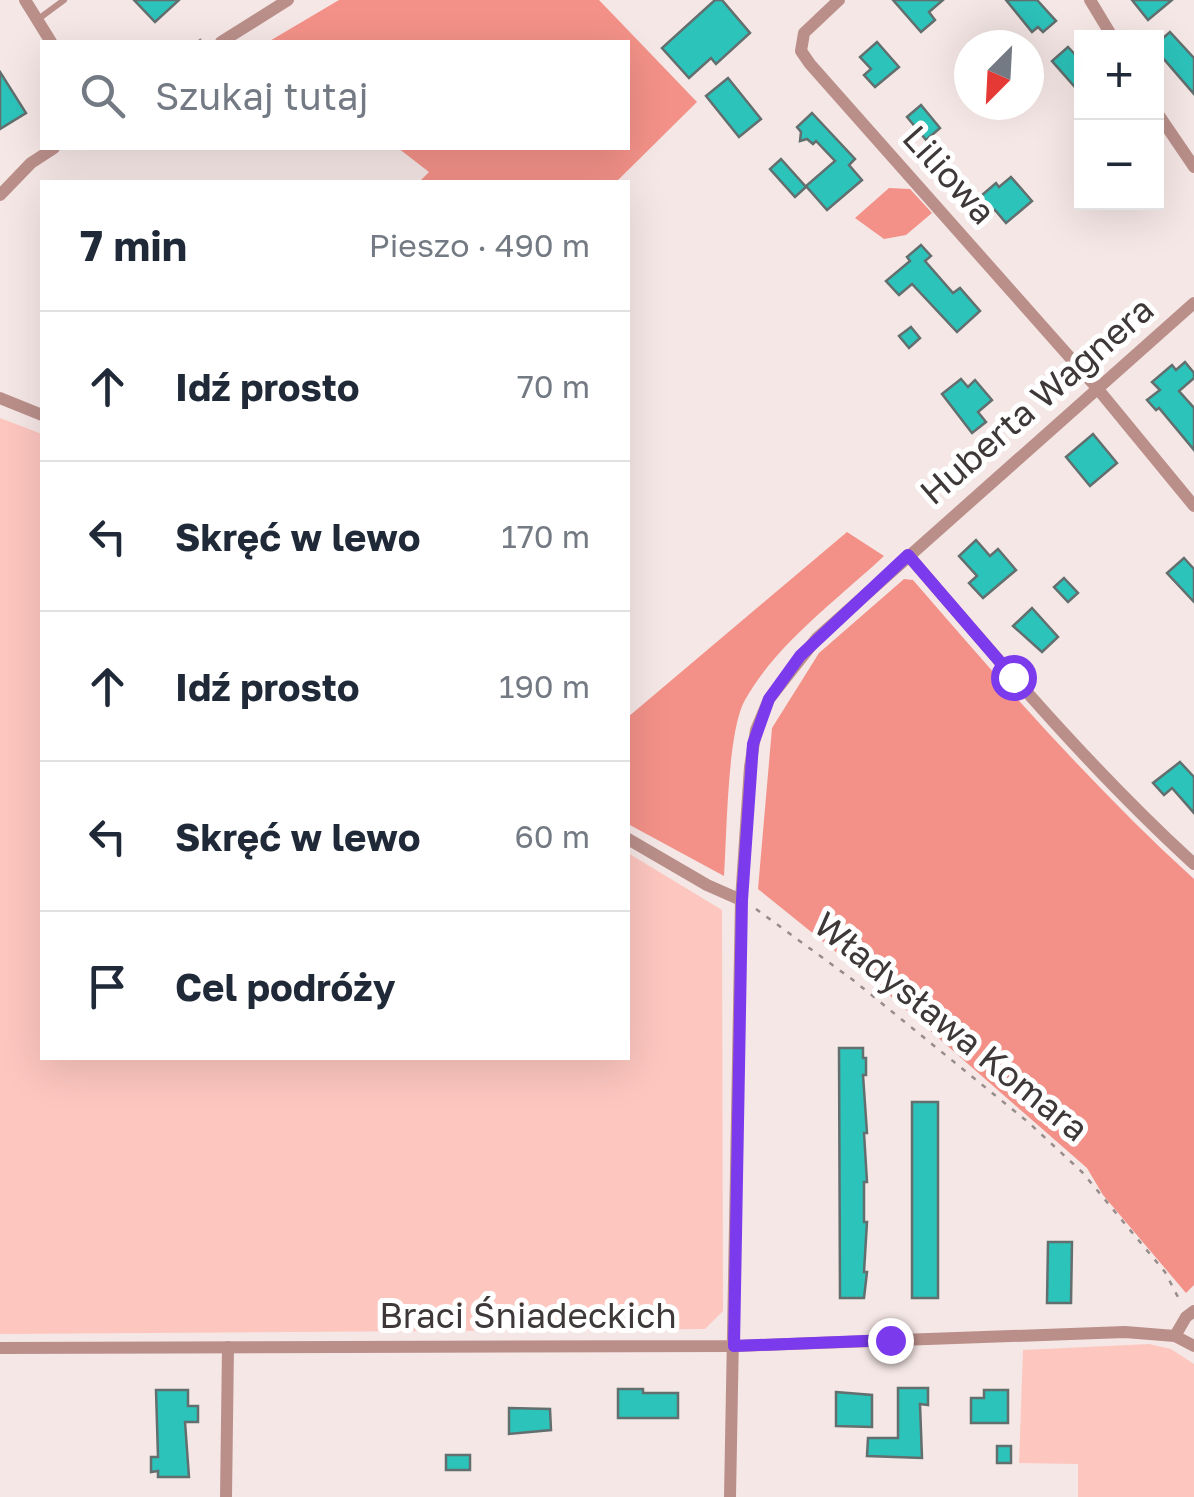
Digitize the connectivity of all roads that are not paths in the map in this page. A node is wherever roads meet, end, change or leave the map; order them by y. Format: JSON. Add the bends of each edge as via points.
{"nodes":[{"id":1,"x":25,"y":0,"type":"edge"},
{"id":2,"x":64,"y":0,"type":"edge"},
{"id":3,"x":288,"y":0,"type":"edge"},
{"id":4,"x":839,"y":0,"type":"edge"},
{"id":5,"x":1090,"y":0,"type":"edge"},
{"id":6,"x":37,"y":20,"type":"junction"},
{"id":7,"x":1107,"y":30,"type":"edge"},
{"id":8,"x":50,"y":40,"type":"edge"},
{"id":9,"x":224,"y":40,"type":"edge"},
{"id":10,"x":1162,"y":120,"type":"edge"},
{"id":11,"x":51,"y":150,"type":"edge"},
{"id":12,"x":1194,"y":167,"type":"edge"},
{"id":13,"x":0,"y":195,"type":"edge"},
{"id":14,"x":1194,"y":303,"type":"edge"},
{"id":15,"x":1097,"y":388,"type":"junction"},
{"id":16,"x":0,"y":398,"type":"edge"},
{"id":17,"x":40,"y":414,"type":"edge"},
{"id":18,"x":1194,"y":506,"type":"edge"},
{"id":19,"x":908,"y":555,"type":"junction"},
{"id":20,"x":630,"y":840,"type":"edge"},
{"id":21,"x":1194,"y":864,"type":"edge"},
{"id":22,"x":742,"y":900,"type":"junction"},
{"id":23,"x":1190,"y":1314,"type":"edge"},
{"id":24,"x":1175,"y":1336,"type":"junction"},
{"id":25,"x":228,"y":1346,"type":"junction"},
{"id":26,"x":734,"y":1346,"type":"junction"},
{"id":27,"x":1194,"y":1346,"type":"edge"},
{"id":28,"x":0,"y":1348,"type":"edge"},
{"id":29,"x":226,"y":1497,"type":"edge"},
{"id":30,"x":730,"y":1497,"type":"edge"}],
"edges":[{"from":1,"to":6,"type":"street"},
{"from":2,"to":6,"type":"lane"},
{"from":3,"to":9,"type":"street"},
{"from":4,"to":15,"type":"street","name":"Liliowa","via":[[804,33],[801,50]]},
{"from":5,"to":7,"type":"street"},
{"from":6,"to":8,"type":"street"},
{"from":10,"to":12,"type":"street"},
{"from":11,"to":13,"type":"street"},
{"from":14,"to":15,"type":"street","name":"Huberta Wagnera"},
{"from":15,"to":18,"type":"street"},
{"from":15,"to":19,"type":"street","name":"Huberta Wagnera"},
{"from":16,"to":17,"type":"street"},
{"from":19,"to":21,"type":"street","via":[[1013,677]]},
{"from":19,"to":22,"type":"street","name":"Huberta Wagnera","via":[[816,638],[769,699],[753,744]]},
{"from":20,"to":22,"type":"street"},
{"from":22,"to":26,"type":"street","name":"Huberta Wagnera"},
{"from":23,"to":24,"type":"street"},
{"from":24,"to":26,"type":"street","name":"Braci Śniadeckich","via":[[1126,1332]]},
{"from":24,"to":27,"type":"street"},
{"from":25,"to":26,"type":"street","name":"Braci Śniadeckich"},
{"from":25,"to":28,"type":"street","name":"Braci Śniadeckich"},
{"from":25,"to":29,"type":"street"},
{"from":26,"to":30,"type":"street","name":"Huberta Wagnera"}]}
